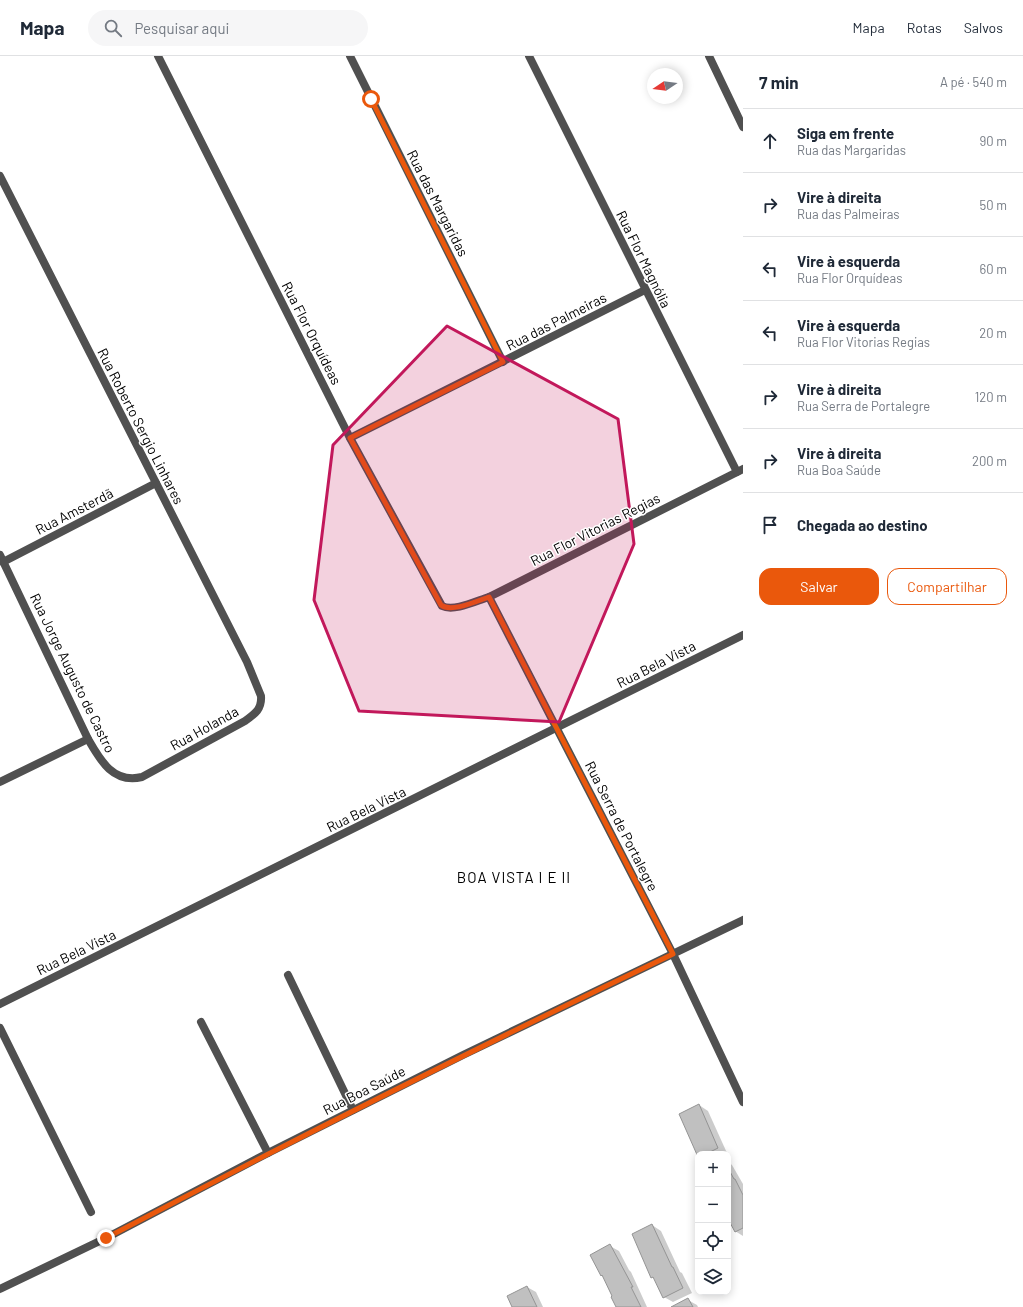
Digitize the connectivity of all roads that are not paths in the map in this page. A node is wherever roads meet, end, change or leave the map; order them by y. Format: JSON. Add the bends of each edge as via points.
{"nodes":[{"id":1,"x":158,"y":56,"type":"edge"},
{"id":2,"x":350,"y":56,"type":"edge"},
{"id":3,"x":530,"y":56,"type":"edge"},
{"id":4,"x":709,"y":56,"type":"edge"},
{"id":5,"x":743,"y":127,"type":"edge"},
{"id":6,"x":0,"y":176,"type":"edge"},
{"id":7,"x":645,"y":290,"type":"junction"},
{"id":8,"x":503,"y":362,"type":"junction"},
{"id":9,"x":350,"y":438,"type":"junction"},
{"id":10,"x":740,"y":471,"type":"edge"},
{"id":11,"x":156,"y":483,"type":"junction"},
{"id":12,"x":2,"y":558,"type":"edge"},
{"id":13,"x":489,"y":597,"type":"junction"},
{"id":14,"x":456,"y":608,"type":"joint"},
{"id":15,"x":743,"y":635,"type":"edge"},
{"id":16,"x":259,"y":688,"type":"joint"},
{"id":17,"x":557,"y":729,"type":"junction"},
{"id":18,"x":88,"y":739,"type":"junction"},
{"id":19,"x":142,"y":777,"type":"joint"},
{"id":20,"x":0,"y":782,"type":"edge"},
{"id":21,"x":743,"y":920,"type":"edge"},
{"id":22,"x":673,"y":954,"type":"junction"},
{"id":23,"x":288,"y":975,"type":"dead end"},
{"id":24,"x":0,"y":1004,"type":"edge"},
{"id":25,"x":201,"y":1022,"type":"dead end"},
{"id":26,"x":0,"y":1028,"type":"edge"},
{"id":27,"x":743,"y":1102,"type":"edge"},
{"id":28,"x":353,"y":1110,"type":"junction"},
{"id":29,"x":268,"y":1153,"type":"junction"},
{"id":30,"x":91,"y":1212,"type":"dead end"},
{"id":31,"x":0,"y":1289,"type":"edge"}],
"edges":[{"from":1,"to":9,"type":"street","name":"Rua Flor Orquídeas"},
{"from":2,"to":8,"type":"street","name":"Rua das Margaridas"},
{"from":3,"to":7,"type":"street","name":"Rua Flor Magnólia"},
{"from":4,"to":5,"type":"street"},
{"from":6,"to":11,"type":"street","name":"Rua Roberto Sergio Linhares"},
{"from":7,"to":8,"type":"street","name":"Rua das Palmeiras"},
{"from":7,"to":10,"type":"street","name":"Rua Flor Magnólia"},
{"from":8,"to":9,"type":"street","name":"Rua das Palmeiras"},
{"from":9,"to":14,"type":"street","name":"Rua Flor Orquídeas","via":[[441,605]]},
{"from":10,"to":13,"type":"street","name":"Rua Flor Vitorias Regias"},
{"from":11,"to":12,"type":"street","name":"Rua Amsterdã"},
{"from":11,"to":16,"type":"street","name":"Rua Roberto Sergio Linhares"},
{"from":12,"to":18,"type":"street","name":"Rua Jorge Augusto de Castro"},
{"from":13,"to":14,"type":"street","name":"Rua Flor Vitorias Regias"},
{"from":13,"to":17,"type":"street","name":"Rua Serra de Portalegre"},
{"from":15,"to":17,"type":"street","name":"Rua Bela Vista"},
{"from":16,"to":19,"type":"street","name":"Rua Holanda","via":[[261,702],[254,714]]},
{"from":17,"to":22,"type":"street","name":"Rua Serra de Portalegre"},
{"from":17,"to":24,"type":"street","name":"Rua Bela Vista"},
{"from":18,"to":19,"type":"street","name":"Rua Jorge Augusto de Castro","via":[[101,762],[112,772],[134,779]]},
{"from":18,"to":20,"type":"street"},
{"from":21,"to":22,"type":"street","name":"Rua Boa Saúde"},
{"from":22,"to":27,"type":"street","name":"Rua Serra de Portalegre"},
{"from":22,"to":28,"type":"street","name":"Rua Boa Saúde"},
{"from":23,"to":28,"type":"street"},
{"from":25,"to":29,"type":"street"},
{"from":26,"to":30,"type":"street"},
{"from":28,"to":29,"type":"street","name":"Rua Boa Saúde"},
{"from":29,"to":31,"type":"street","name":"Rua Boa Saúde","via":[[106,1238]]}]}
